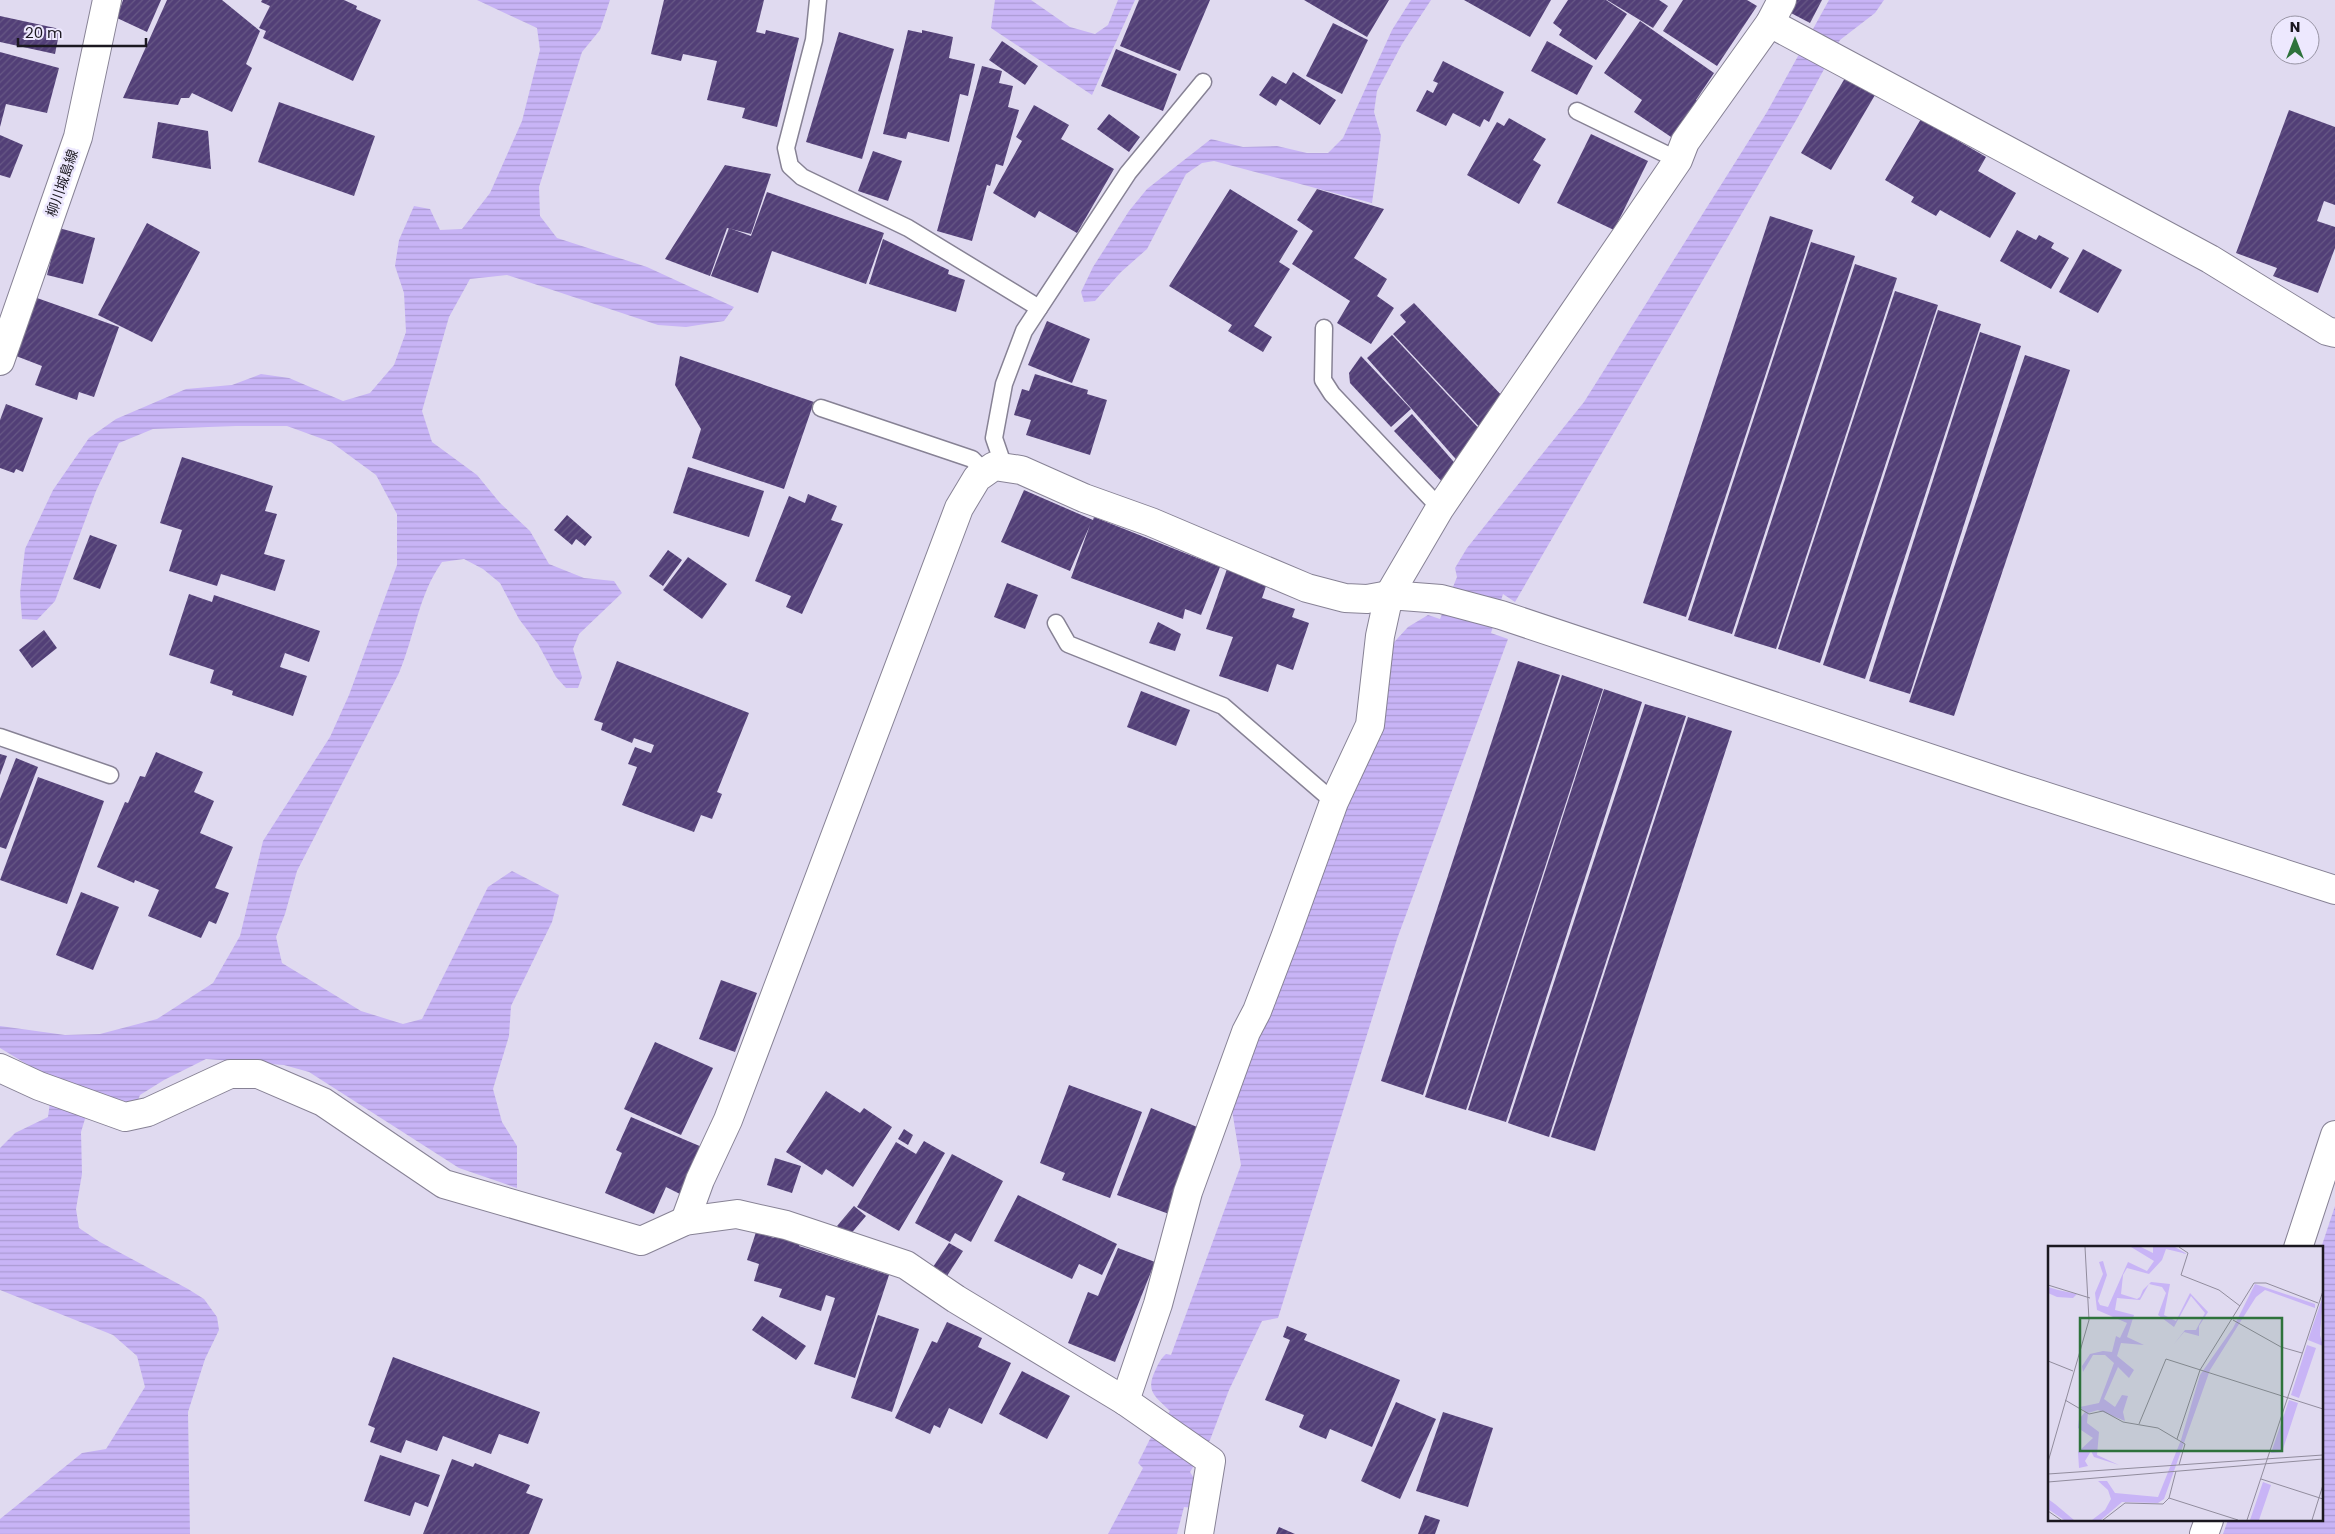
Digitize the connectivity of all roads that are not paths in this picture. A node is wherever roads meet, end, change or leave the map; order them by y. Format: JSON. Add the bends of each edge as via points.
{"nodes":[{"id":1,"x":107,"y":0,"type":"edge"},
{"id":2,"x":818,"y":0,"type":"edge"},
{"id":3,"x":1776,"y":11,"type":"edge"},
{"id":4,"x":1203,"y":82,"type":"dead end"},
{"id":5,"x":1577,"y":111,"type":"dead end"},
{"id":6,"x":1678,"y":160,"type":"junction"},
{"id":7,"x":1039,"y":308,"type":"junction"},
{"id":8,"x":1324,"y":328,"type":"dead end"},
{"id":9,"x":2335,"y":333,"type":"edge"},
{"id":10,"x":0,"y":361,"type":"edge"},
{"id":11,"x":821,"y":408,"type":"dead end"},
{"id":12,"x":995,"y":470,"type":"junction"},
{"id":13,"x":1440,"y":508,"type":"junction"},
{"id":14,"x":1388,"y":595,"type":"junction"},
{"id":15,"x":1056,"y":623,"type":"dead end"},
{"id":16,"x":0,"y":737,"type":"edge"},
{"id":17,"x":110,"y":775,"type":"dead end"},
{"id":18,"x":1334,"y":802,"type":"junction"},
{"id":19,"x":2335,"y":890,"type":"edge"},
{"id":20,"x":0,"y":1068,"type":"edge"},
{"id":21,"x":2335,"y":1135,"type":"edge"},
{"id":22,"x":685,"y":1221,"type":"junction"},
{"id":23,"x":2299,"y":1246,"type":"edge"},
{"id":24,"x":1134,"y":1407,"type":"junction"},
{"id":25,"x":1200,"y":1534,"type":"edge"}],
"edges":[{"from":1,"to":10,"type":"street","name":"柳川城島線","via":[[78,137]]},
{"from":2,"to":7,"type":"lane","via":[[814,40],[786,148],[790,166],[802,177],[908,228]]},
{"from":3,"to":6,"type":"street","via":[[1685,142]]},
{"from":3,"to":9,"type":"street","via":[[1800,39],[2210,260]]},
{"from":4,"to":7,"type":"lane","via":[[1128,173]]},
{"from":5,"to":6,"type":"lane"},
{"from":6,"to":13,"type":"street"},
{"from":7,"to":12,"type":"lane","via":[[1024,331],[1004,384],[994,438]]},
{"from":8,"to":13,"type":"lane","via":[[1323,380],[1332,394]]},
{"from":11,"to":12,"type":"lane","via":[[972,459]]},
{"from":12,"to":14,"type":"street","via":[[1020,470],[1306,588],[1345,598]]},
{"from":12,"to":22,"type":"street","via":[[976,478],[959,508],[728,1120]]},
{"from":13,"to":14,"type":"street"},
{"from":14,"to":18,"type":"street","via":[[1370,725]]},
{"from":14,"to":19,"type":"street","via":[[1442,599],[1501,615]]},
{"from":15,"to":18,"type":"lane","via":[[1068,644],[1223,706]]},
{"from":16,"to":17,"type":"lane"},
{"from":18,"to":24,"type":"street","via":[[1188,1192]]},
{"from":20,"to":22,"type":"street","via":[[125,1117],[148,1112],[230,1074],[258,1074],[323,1102],[444,1184],[641,1240]]},
{"from":21,"to":23,"type":"street"},
{"from":22,"to":24,"type":"street","via":[[737,1214],[786,1225],[906,1265]]},
{"from":24,"to":25,"type":"street","via":[[1211,1461]]}]}
